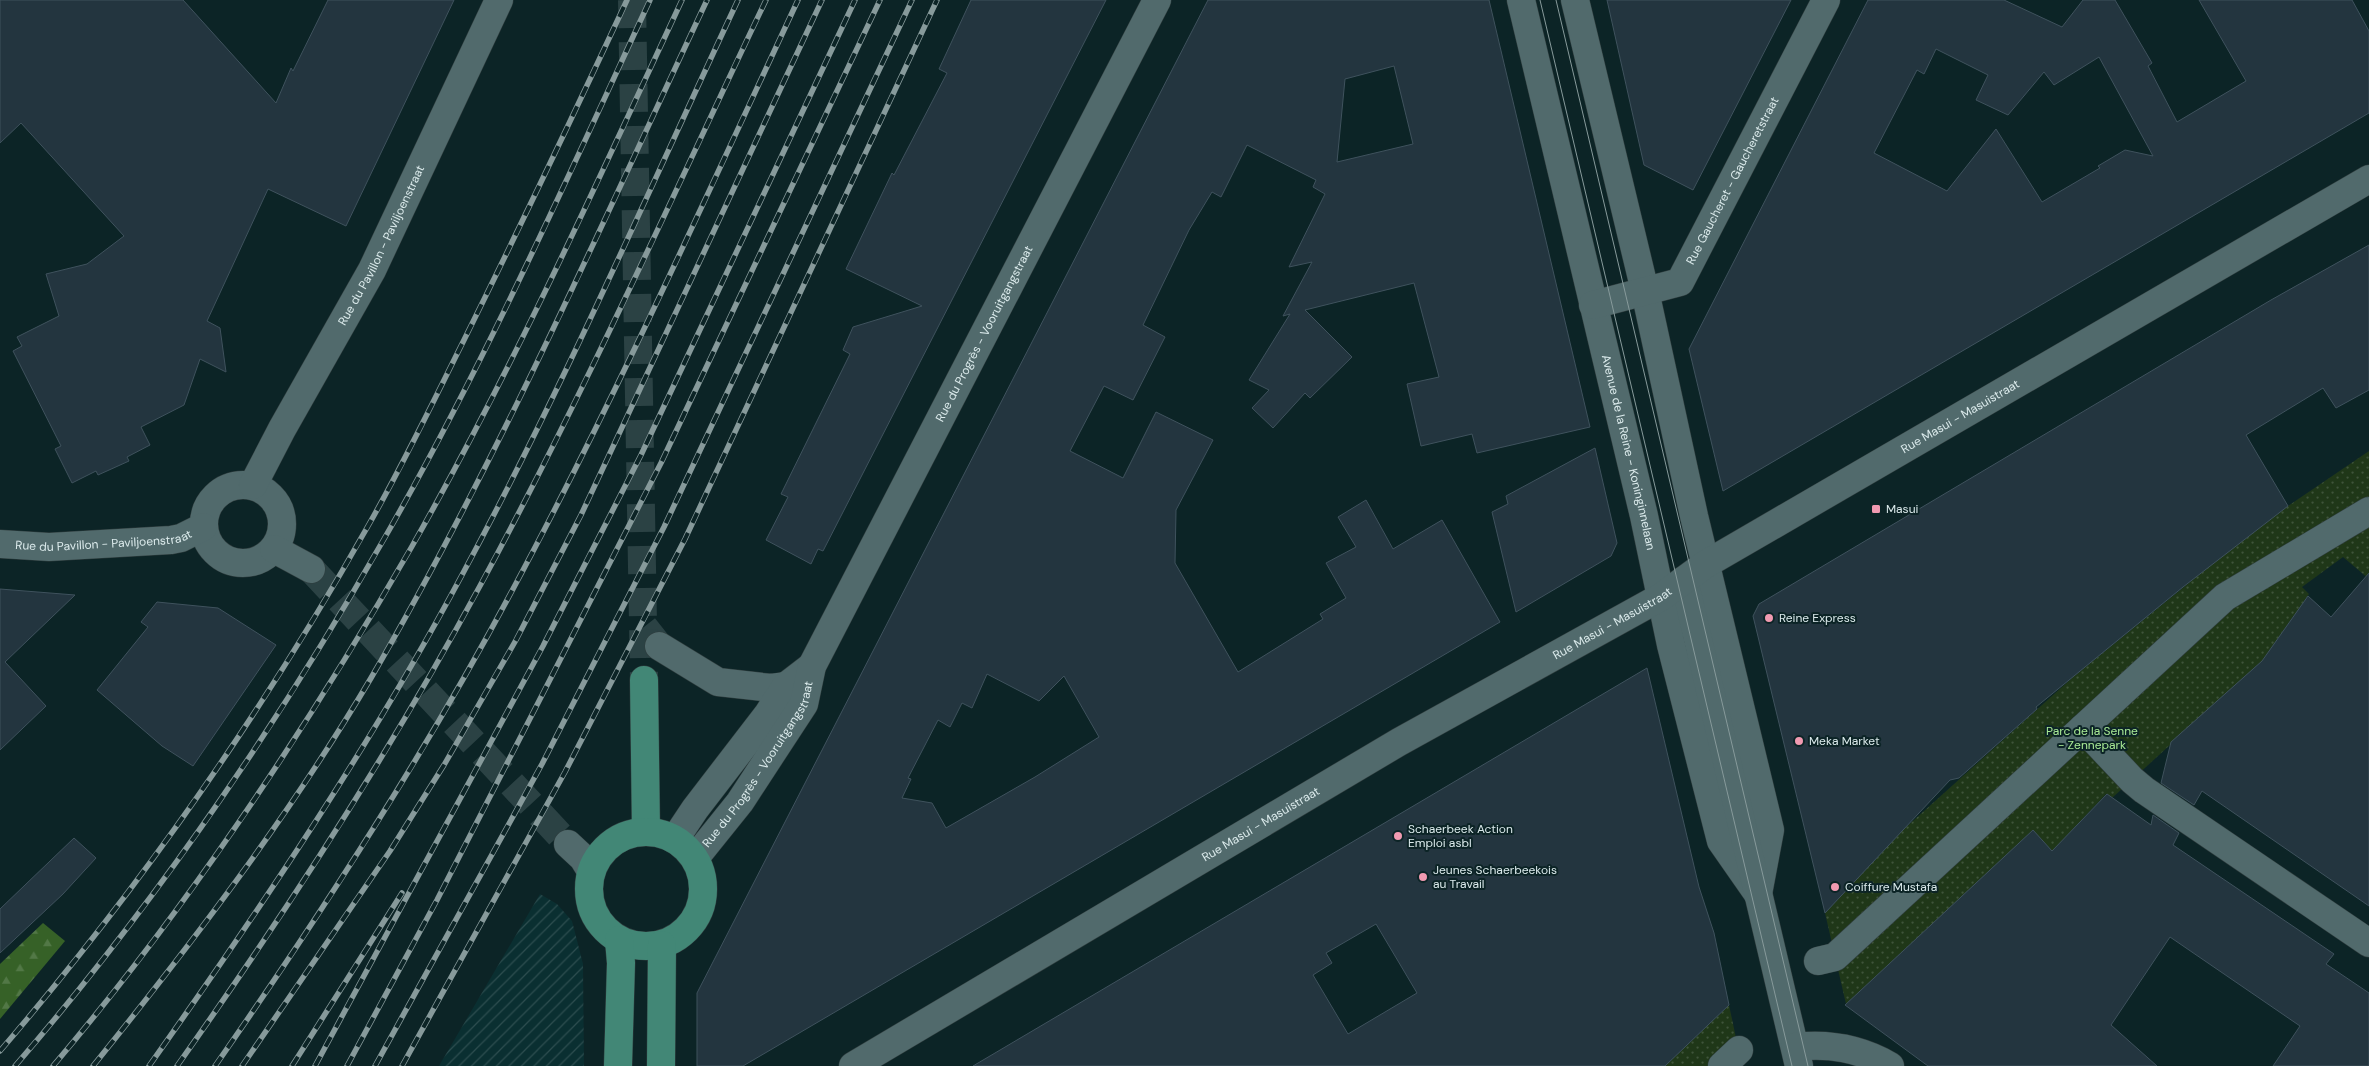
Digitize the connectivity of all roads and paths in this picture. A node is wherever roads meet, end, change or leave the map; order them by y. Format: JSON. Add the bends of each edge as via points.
{"nodes":[{"id":1,"x":499,"y":0,"type":"edge"},
{"id":2,"x":1157,"y":0,"type":"edge"},
{"id":3,"x":1521,"y":0,"type":"edge"},
{"id":4,"x":1575,"y":0,"type":"edge"},
{"id":5,"x":1826,"y":0,"type":"edge"},
{"id":6,"x":2369,"y":179,"type":"edge"},
{"id":7,"x":1645,"y":290,"type":"junction"},
{"id":8,"x":1593,"y":304,"type":"junction"},
{"id":9,"x":253,"y":485,"type":"junction"},
{"id":10,"x":2369,"y":511,"type":"edge"},
{"id":11,"x":203,"y":527,"type":"junction"},
{"id":12,"x":0,"y":544,"type":"edge"},
{"id":13,"x":274,"y":548,"type":"junction"},
{"id":14,"x":1706,"y":564,"type":"junction"},
{"id":15,"x":312,"y":569,"type":"tunnel mouth"},
{"id":16,"x":1684,"y":580,"type":"junction"},
{"id":17,"x":1661,"y":597,"type":"junction"},
{"id":18,"x":659,"y":646,"type":"tunnel mouth"},
{"id":19,"x":812,"y":666,"type":"junction"},
{"id":20,"x":644,"y":680,"type":"tunnel mouth"},
{"id":21,"x":786,"y":686,"type":"junction"},
{"id":22,"x":2083,"y":728,"type":"junction"},
{"id":23,"x":646,"y":831,"type":"junction"},
{"id":24,"x":675,"y":839,"type":"junction"},
{"id":25,"x":568,"y":844,"type":"tunnel mouth"},
{"id":26,"x":695,"y":858,"type":"junction"},
{"id":27,"x":591,"y":871,"type":"junction"},
{"id":28,"x":1758,"y":894,"type":"junction"},
{"id":29,"x":619,"y":940,"type":"junction"},
{"id":30,"x":2369,"y":943,"type":"edge"},
{"id":31,"x":662,"y":945,"type":"junction"},
{"id":32,"x":1818,"y":961,"type":"dead end"},
{"id":33,"x":1797,"y":1057,"type":"edge"},
{"id":34,"x":618,"y":1066,"type":"edge"},
{"id":35,"x":661,"y":1066,"type":"edge"},
{"id":36,"x":853,"y":1066,"type":"edge"},
{"id":37,"x":1890,"y":1066,"type":"edge"}],
"edges":[{"from":1,"to":9,"type":"street","name":"Rue du Pavillon - Paviljoenstraat","via":[[372,270]]},
{"from":2,"to":19,"type":"street","name":"Rue du Progrès - Vooruitgangstraat"},
{"from":3,"to":8,"type":"street","name":"Avenue de la Reine - Koninginnelaan"},
{"from":4,"to":7,"type":"street","name":"Avenue de la Reine - Koninginnelaan"},
{"from":5,"to":7,"type":"street","name":"Rue Gaucheret - Gaucheretstraat","via":[[1680,282]]},
{"from":6,"to":14,"type":"street","name":"Rue Masui - Masuistraat"},
{"from":7,"to":8,"type":"street","name":"Rue Gaucheret - Gaucheretstraat"},
{"from":7,"to":14,"type":"street","name":"Avenue de la Reine - Koninginnelaan"},
{"from":8,"to":17,"type":"street","name":"Avenue de la Reine - Koninginnelaan"},
{"from":9,"to":11,"type":"street","via":[[234,485],[217,493],[206,509]]},
{"from":9,"to":13,"type":"street","via":[[268,492],[278,504],[283,519],[282,534]]},
{"from":10,"to":22,"type":"street","via":[[2225,597]]},
{"from":11,"to":12,"type":"street","name":"Rue du Pavillon - Paviljoenstraat","via":[[171,540],[49,546]]},
{"from":11,"to":13,"type":"street","via":[[208,542],[218,554],[232,562],[262,559]]},
{"from":13,"to":15,"type":"street"},
{"from":14,"to":16,"type":"street","name":"Rue Masui - Masuistraat"},
{"from":14,"to":28,"type":"street","name":"Avenue de la Reine - Koninginnelaan","via":[[1770,830]]},
{"from":16,"to":17,"type":"street","name":"Rue Masui - Masuistraat"},
{"from":16,"to":28,"type":"street","name":"Avenue de la Reine - Koninginnelaan"},
{"from":17,"to":28,"type":"street","name":"Avenue de la Reine - Koninginnelaan","via":[[1721,841]]},
{"from":17,"to":36,"type":"street","name":"Rue Masui - Masuistraat","via":[[1399,742]]},
{"from":18,"to":21,"type":"street","via":[[718,682],[772,688]]},
{"from":19,"to":21,"type":"street","name":"Rue du Progrès - Vooruitgangstraat"},
{"from":19,"to":26,"type":"street","name":"Rue du Progrès - Vooruitgangstraat","via":[[804,704],[740,802]]},
{"from":20,"to":23,"type":"main road"},
{"from":21,"to":24,"type":"street","name":"Rue du Progrès - Vooruitgangstraat"},
{"from":22,"to":30,"type":"street","via":[[2132,780]]},
{"from":22,"to":32,"type":"street","via":[[1835,957]]},
{"from":23,"to":24,"type":"main road"},
{"from":23,"to":27,"type":"main road","via":[[622,836],[603,850]]},
{"from":24,"to":26,"type":"main road"},
{"from":25,"to":27,"type":"street"},
{"from":26,"to":31,"type":"main road","via":[[702,875],[704,893],[700,910],[685,931]]},
{"from":27,"to":29,"type":"main road","via":[[589,897],[598,922]]},
{"from":28,"to":33,"type":"street","name":"Avenue de la Reine - Koninginnelaan"},
{"from":29,"to":31,"type":"main road","via":[[640,947]]},
{"from":29,"to":34,"type":"main road"},
{"from":31,"to":35,"type":"main road"},
{"from":33,"to":37,"type":"street","via":[[1821,1045],[1860,1051]]}]}
